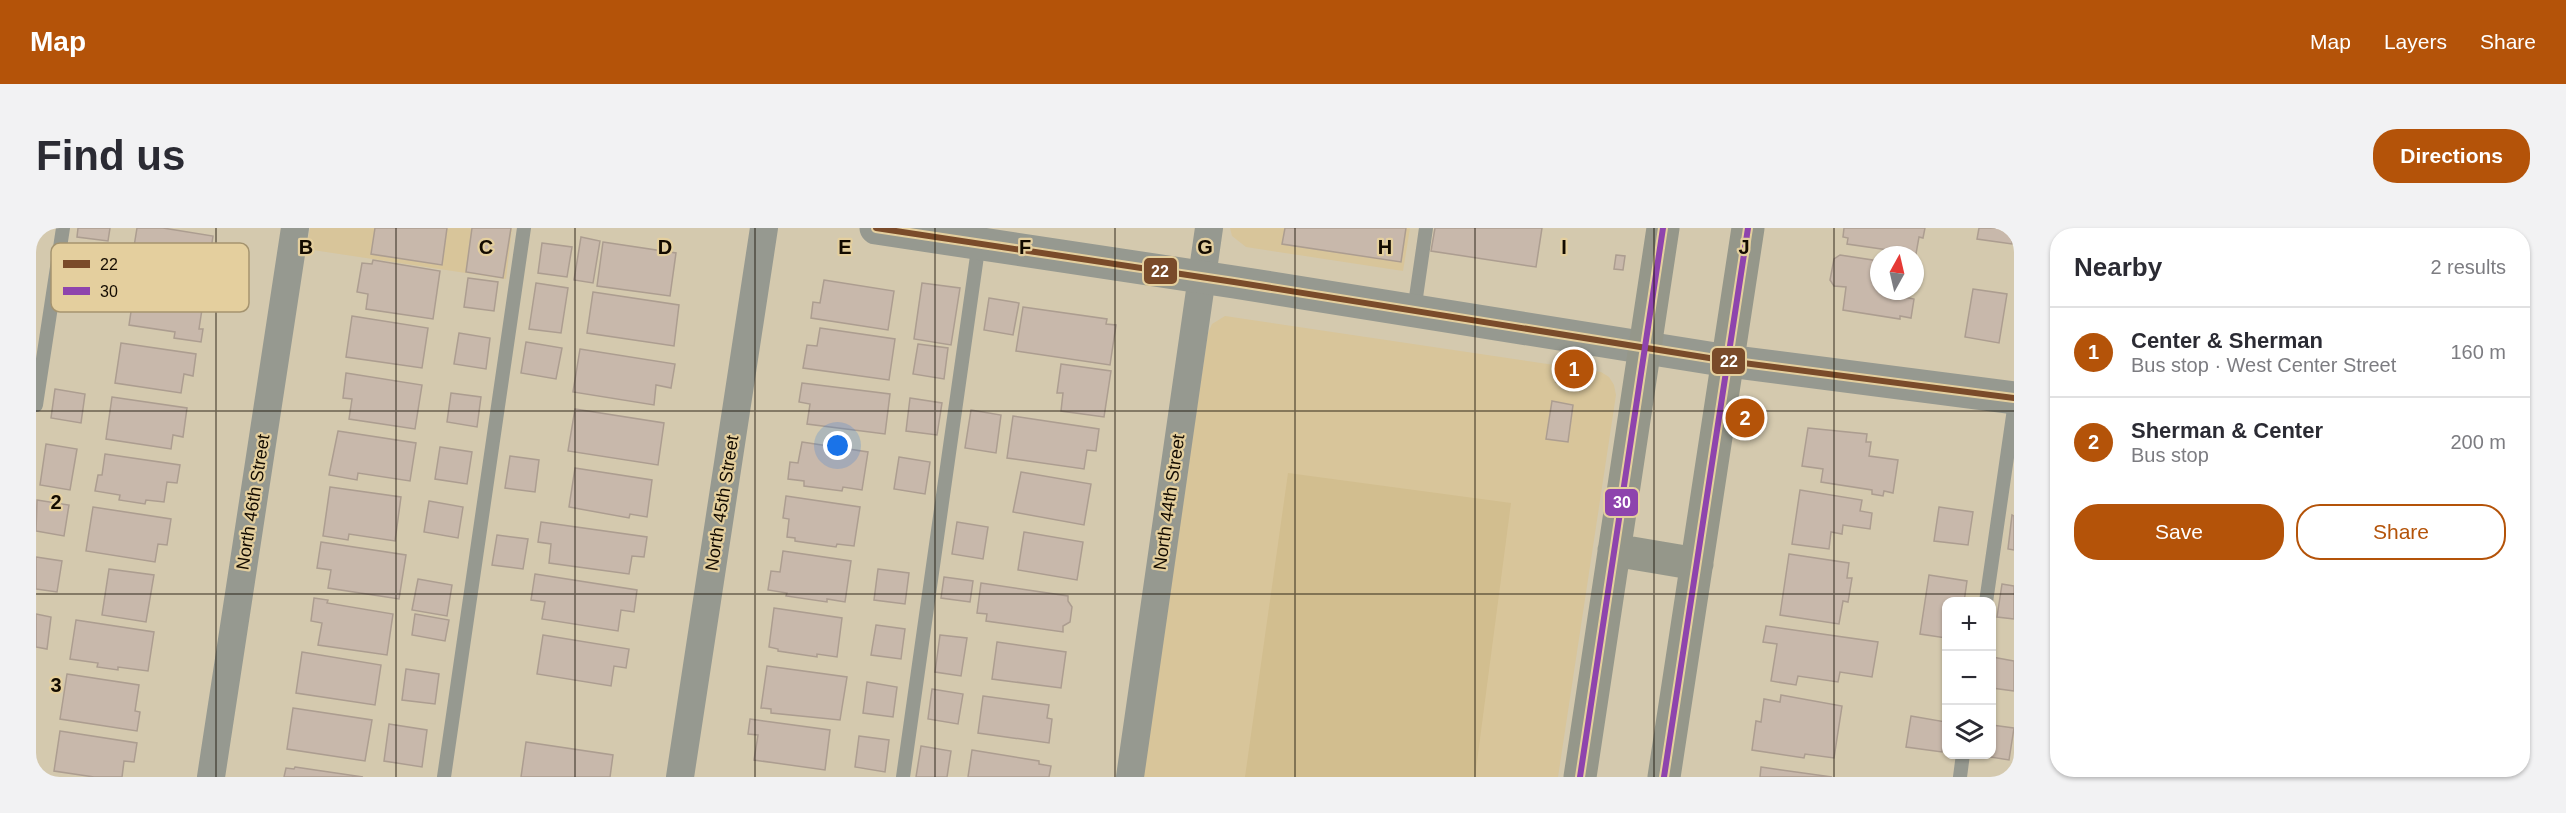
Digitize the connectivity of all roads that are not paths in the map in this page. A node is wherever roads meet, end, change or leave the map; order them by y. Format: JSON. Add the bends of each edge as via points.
{"nodes":[{"id":1,"x":63,"y":228,"type":"edge"},
{"id":2,"x":295,"y":228,"type":"edge"},
{"id":3,"x":524,"y":228,"type":"edge"},
{"id":4,"x":764,"y":228,"type":"edge"},
{"id":5,"x":876,"y":228,"type":"edge"},
{"id":6,"x":1209,"y":228,"type":"edge"},
{"id":7,"x":1426,"y":228,"type":"edge"},
{"id":8,"x":1663,"y":228,"type":"edge"},
{"id":9,"x":1748,"y":228,"type":"edge"},
{"id":10,"x":980,"y":236,"type":"edge"},
{"id":11,"x":61,"y":243,"type":"edge"},
{"id":12,"x":1201,"y":277,"type":"junction"},
{"id":13,"x":51,"y":307,"type":"edge"},
{"id":14,"x":1414,"y":311,"type":"junction"},
{"id":15,"x":1644,"y":347,"type":"junction"},
{"id":16,"x":1728,"y":361,"type":"junction"},
{"id":17,"x":2014,"y":398,"type":"edge"},
{"id":18,"x":36,"y":405,"type":"edge"},
{"id":19,"x":2014,"y":409,"type":"edge"},
{"id":20,"x":1614,"y":550,"type":"junction"},
{"id":21,"x":1696,"y":564,"type":"junction"},
{"id":22,"x":1987,"y":597,"type":"edge"},
{"id":23,"x":1962,"y":759,"type":"edge"},
{"id":24,"x":211,"y":777,"type":"edge"},
{"id":25,"x":444,"y":777,"type":"edge"},
{"id":26,"x":680,"y":777,"type":"edge"},
{"id":27,"x":903,"y":777,"type":"edge"},
{"id":28,"x":1130,"y":777,"type":"edge"},
{"id":29,"x":1580,"y":777,"type":"edge"},
{"id":30,"x":1664,"y":777,"type":"edge"},
{"id":31,"x":1960,"y":777,"type":"edge"}],
"edges":[{"from":1,"to":11,"type":"lane"},
{"from":2,"to":24,"type":"street","name":"North 46th Street"},
{"from":3,"to":25,"type":"lane"},
{"from":4,"to":26,"type":"street","name":"North 45th Street"},
{"from":5,"to":10,"type":"street"},
{"from":6,"to":12,"type":"street","name":"North 44th Street"},
{"from":7,"to":14,"type":"lane"},
{"from":8,"to":15,"type":"main road"},
{"from":9,"to":16,"type":"main road"},
{"from":10,"to":12,"type":"street"},
{"from":10,"to":27,"type":"lane"},
{"from":12,"to":14,"type":"street"},
{"from":12,"to":28,"type":"street","name":"North 44th Street"},
{"from":13,"to":18,"type":"lane"},
{"from":14,"to":15,"type":"street"},
{"from":15,"to":16,"type":"street"},
{"from":15,"to":20,"type":"main road"},
{"from":16,"to":17,"type":"street"},
{"from":16,"to":21,"type":"main road"},
{"from":19,"to":22,"type":"lane"},
{"from":20,"to":21,"type":"main road"},
{"from":20,"to":29,"type":"main road"},
{"from":21,"to":30,"type":"main road"},
{"from":23,"to":31,"type":"lane"}]}
